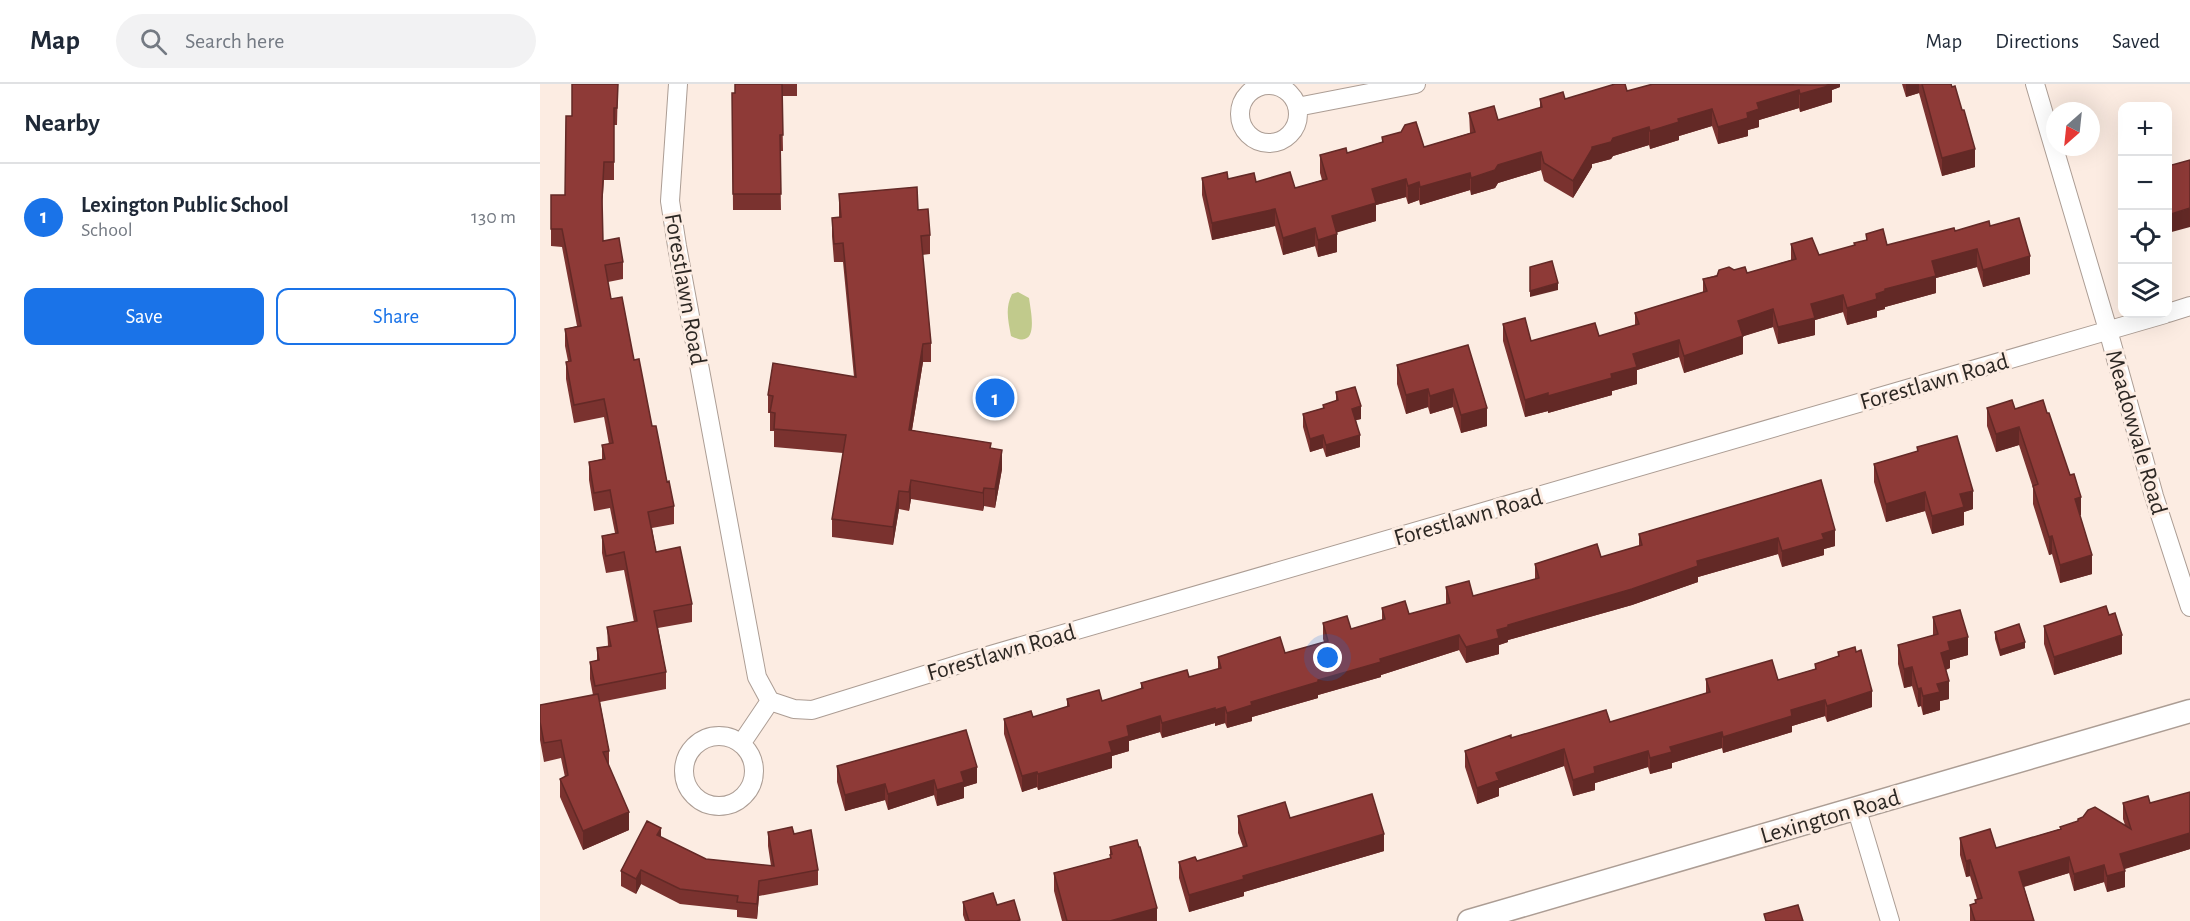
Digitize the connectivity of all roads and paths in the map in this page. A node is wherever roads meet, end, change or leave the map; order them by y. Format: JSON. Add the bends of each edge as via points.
{"nodes":[{"id":1,"x":678,"y":84,"type":"edge"},
{"id":2,"x":1416,"y":84,"type":"edge"},
{"id":3,"x":2035,"y":84,"type":"edge"},
{"id":4,"x":1297,"y":107,"type":"dead end"},
{"id":5,"x":2190,"y":306,"type":"edge"},
{"id":6,"x":2172,"y":311,"type":"edge"},
{"id":7,"x":2149,"y":318,"type":"edge"},
{"id":8,"x":2108,"y":330,"type":"junction"},
{"id":9,"x":2190,"y":607,"type":"edge"},
{"id":10,"x":770,"y":701,"type":"junction"},
{"id":11,"x":2190,"y":711,"type":"edge"},
{"id":12,"x":741,"y":744,"type":"dead end"},
{"id":13,"x":1856,"y":807,"type":"junction"},
{"id":14,"x":1469,"y":921,"type":"edge"},
{"id":15,"x":1890,"y":921,"type":"edge"}],
"edges":[{"from":1,"to":10,"type":"street","name":"Forestlawn Road","via":[[670,201],[758,677]]},
{"from":2,"to":4,"type":"street"},
{"from":3,"to":8,"type":"street","name":"Meadowvale Road"},
{"from":5,"to":6,"type":"street","name":"Forestlawn Road"},
{"from":7,"to":8,"type":"street","name":"Forestlawn Road"},
{"from":8,"to":9,"type":"street","name":"Meadowvale Road","via":[[2154,496]]},
{"from":8,"to":10,"type":"street","name":"Forestlawn Road","via":[[812,710]]},
{"from":10,"to":12,"type":"street"},
{"from":11,"to":13,"type":"street","name":"Lexington Road"},
{"from":13,"to":14,"type":"street","name":"Lexington Road"},
{"from":13,"to":15,"type":"street"}]}
